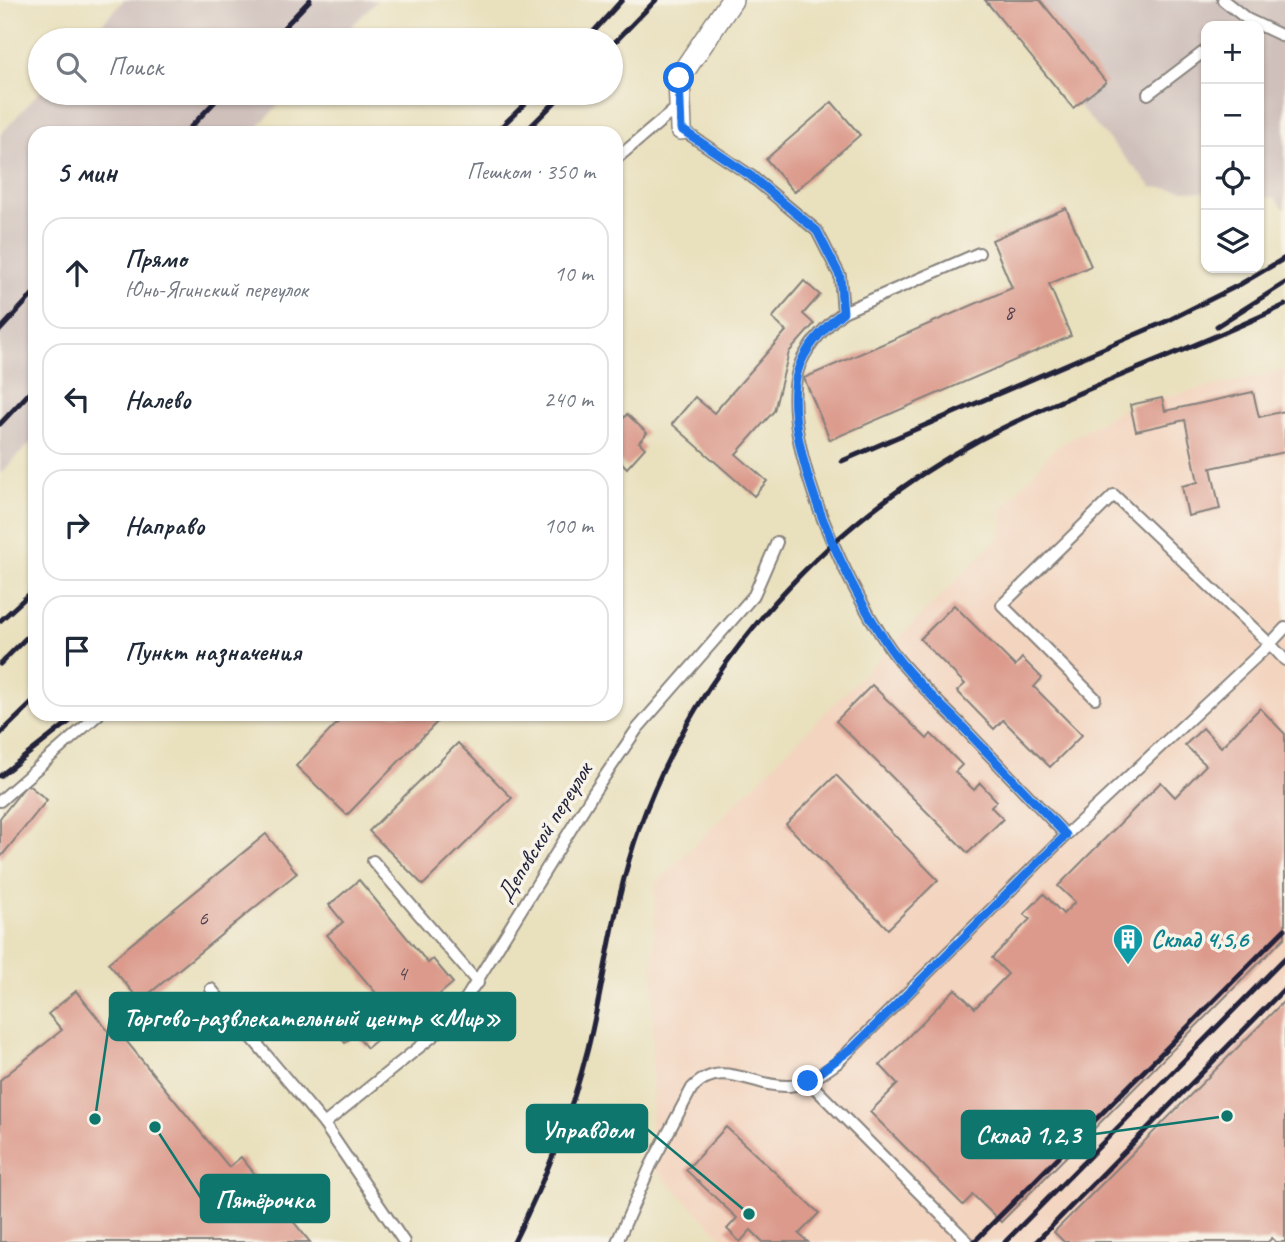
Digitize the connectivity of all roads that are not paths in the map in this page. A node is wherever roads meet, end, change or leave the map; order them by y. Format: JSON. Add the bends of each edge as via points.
{"nodes":[{"id":1,"x":732,"y":0,"type":"edge"},
{"id":2,"x":1223,"y":0,"type":"edge"},
{"id":3,"x":1240,"y":21,"type":"edge"},
{"id":4,"x":1264,"y":30,"type":"edge"},
{"id":5,"x":1285,"y":37,"type":"edge"},
{"id":6,"x":1201,"y":54,"type":"edge"},
{"id":7,"x":1148,"y":94,"type":"dead end"},
{"id":8,"x":680,"y":105,"type":"junction"},
{"id":9,"x":681,"y":129,"type":"joint"},
{"id":10,"x":623,"y":153,"type":"edge"},
{"id":11,"x":979,"y":253,"type":"dead end"},
{"id":12,"x":843,"y":312,"type":"junction"},
{"id":13,"x":777,"y":542,"type":"dead end"},
{"id":14,"x":1285,"y":628,"type":"edge"},
{"id":15,"x":1269,"y":644,"type":"junction"},
{"id":16,"x":1285,"y":660,"type":"edge"},
{"id":17,"x":1095,"y":698,"type":"dead end"},
{"id":18,"x":91,"y":721,"type":"edge"},
{"id":19,"x":0,"y":801,"type":"edge"},
{"id":20,"x":1066,"y":835,"type":"junction"},
{"id":21,"x":373,"y":861,"type":"dead end"},
{"id":22,"x":478,"y":983,"type":"junction"},
{"id":23,"x":211,"y":989,"type":"dead end"},
{"id":24,"x":808,"y":1081,"type":"junction"},
{"id":25,"x":324,"y":1124,"type":"junction"},
{"id":26,"x":404,"y":1242,"type":"edge"},
{"id":27,"x":617,"y":1242,"type":"edge"},
{"id":28,"x":968,"y":1242,"type":"edge"}],
"edges":[{"from":1,"to":8,"type":"street","via":[[679,78]]},
{"from":2,"to":3,"type":"lane"},
{"from":4,"to":5,"type":"lane"},
{"from":6,"to":7,"type":"lane"},
{"from":8,"to":9,"type":"street"},
{"from":8,"to":10,"type":"lane"},
{"from":9,"to":12,"type":"lane","via":[[751,176],[817,231],[840,276]]},
{"from":11,"to":12,"type":"lane"},
{"from":12,"to":20,"type":"lane","via":[[808,350],[795,387],[797,432],[820,512],[867,611],[898,659]]},
{"from":13,"to":22,"type":"lane","name":"Деповской переулок","via":[[754,595],[637,729],[615,761]]},
{"from":14,"to":15,"type":"lane"},
{"from":15,"to":16,"type":"lane"},
{"from":15,"to":17,"type":"lane","via":[[1114,495],[1002,606]]},
{"from":15,"to":20,"type":"lane"},
{"from":18,"to":19,"type":"lane"},
{"from":20,"to":24,"type":"lane","via":[[854,1047]]},
{"from":21,"to":22,"type":"lane"},
{"from":22,"to":25,"type":"lane","name":"Деповской переулок","via":[[443,1028]]},
{"from":23,"to":25,"type":"lane"},
{"from":24,"to":27,"type":"lane","via":[[773,1085],[727,1072],[701,1079],[651,1165]]},
{"from":24,"to":28,"type":"lane"},
{"from":25,"to":26,"type":"lane"}]}
